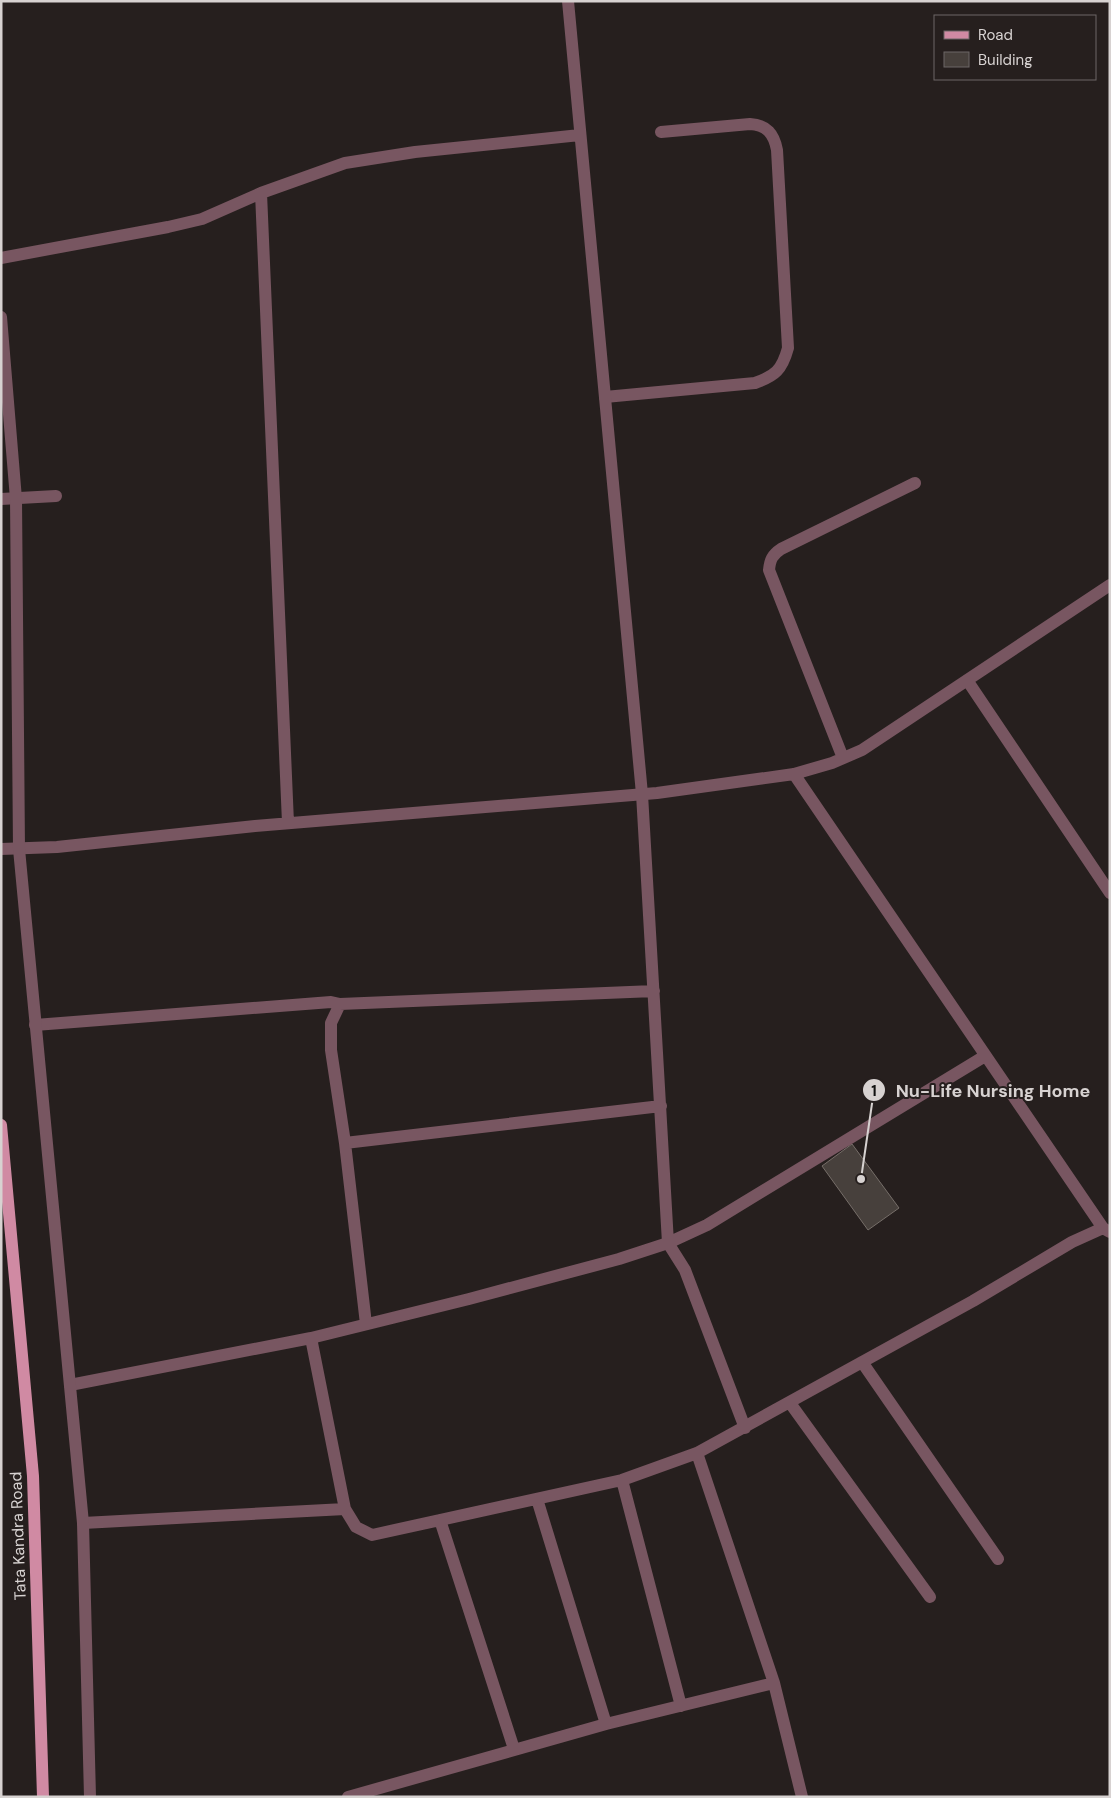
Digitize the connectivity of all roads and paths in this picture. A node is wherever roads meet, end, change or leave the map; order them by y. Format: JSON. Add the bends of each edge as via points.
{"nodes":[{"id":1,"x":568,"y":1,"type":"edge"},
{"id":2,"x":661,"y":132,"type":"dead end"},
{"id":3,"x":580,"y":135,"type":"junction"},
{"id":4,"x":261,"y":193,"type":"junction"},
{"id":5,"x":1,"y":258,"type":"edge"},
{"id":6,"x":1,"y":317,"type":"edge"},
{"id":7,"x":605,"y":398,"type":"junction"},
{"id":8,"x":915,"y":483,"type":"dead end"},
{"id":9,"x":56,"y":496,"type":"dead end"},
{"id":10,"x":16,"y":497,"type":"junction"},
{"id":11,"x":1,"y":499,"type":"edge"},
{"id":12,"x":1110,"y":585,"type":"edge"},
{"id":13,"x":967,"y":680,"type":"junction"},
{"id":14,"x":843,"y":758,"type":"junction"},
{"id":15,"x":794,"y":774,"type":"junction"},
{"id":16,"x":642,"y":794,"type":"junction"},
{"id":17,"x":288,"y":823,"type":"junction"},
{"id":18,"x":1,"y":849,"type":"edge"},
{"id":19,"x":19,"y":849,"type":"junction"},
{"id":20,"x":1110,"y":892,"type":"edge"},
{"id":21,"x":654,"y":991,"type":"junction"},
{"id":22,"x":340,"y":1004,"type":"junction"},
{"id":23,"x":35,"y":1025,"type":"junction"},
{"id":24,"x":985,"y":1056,"type":"junction"},
{"id":25,"x":661,"y":1106,"type":"junction"},
{"id":26,"x":1,"y":1125,"type":"edge"},
{"id":27,"x":345,"y":1143,"type":"junction"},
{"id":28,"x":1106,"y":1230,"type":"edge"},
{"id":29,"x":668,"y":1243,"type":"junction"},
{"id":30,"x":366,"y":1324,"type":"junction"},
{"id":31,"x":312,"y":1338,"type":"junction"},
{"id":32,"x":862,"y":1362,"type":"junction"},
{"id":33,"x":70,"y":1385,"type":"junction"},
{"id":34,"x":790,"y":1403,"type":"junction"},
{"id":35,"x":745,"y":1428,"type":"junction"},
{"id":36,"x":697,"y":1454,"type":"junction"},
{"id":37,"x":622,"y":1480,"type":"junction"},
{"id":38,"x":537,"y":1499,"type":"junction"},
{"id":39,"x":345,"y":1509,"type":"junction"},
{"id":40,"x":440,"y":1520,"type":"junction"},
{"id":41,"x":83,"y":1523,"type":"junction"},
{"id":42,"x":998,"y":1559,"type":"dead end"},
{"id":43,"x":930,"y":1597,"type":"dead end"},
{"id":44,"x":774,"y":1684,"type":"junction"},
{"id":45,"x":682,"y":1706,"type":"junction"},
{"id":46,"x":606,"y":1724,"type":"junction"},
{"id":47,"x":514,"y":1749,"type":"junction"},
{"id":48,"x":43,"y":1797,"type":"edge"},
{"id":49,"x":90,"y":1797,"type":"edge"},
{"id":50,"x":348,"y":1797,"type":"edge"},
{"id":51,"x":802,"y":1797,"type":"edge"}],
"edges":[{"from":1,"to":3,"type":"street"},
{"from":2,"to":7,"type":"street","via":[[750,124],[770,131],[776,141],[788,348],[776,373],[755,383]]},
{"from":3,"to":4,"type":"street","via":[[415,152],[345,163]]},
{"from":3,"to":7,"type":"street"},
{"from":4,"to":5,"type":"street","via":[[202,219]]},
{"from":4,"to":17,"type":"street"},
{"from":6,"to":10,"type":"street"},
{"from":7,"to":16,"type":"street"},
{"from":8,"to":14,"type":"street","via":[[781,548],[770,561],[769,570]]},
{"from":9,"to":10,"type":"street"},
{"from":10,"to":11,"type":"street"},
{"from":10,"to":19,"type":"street"},
{"from":12,"to":13,"type":"street"},
{"from":13,"to":14,"type":"street","via":[[862,750]]},
{"from":13,"to":20,"type":"street"},
{"from":14,"to":15,"type":"street"},
{"from":15,"to":16,"type":"street"},
{"from":15,"to":24,"type":"street"},
{"from":16,"to":17,"type":"street"},
{"from":16,"to":21,"type":"street"},
{"from":17,"to":19,"type":"street"},
{"from":18,"to":19,"type":"street"},
{"from":19,"to":23,"type":"street"},
{"from":21,"to":22,"type":"street"},
{"from":21,"to":25,"type":"street"},
{"from":22,"to":23,"type":"street","via":[[331,1002]]},
{"from":22,"to":27,"type":"street","via":[[331,1023],[331,1050]]},
{"from":23,"to":33,"type":"street"},
{"from":24,"to":28,"type":"street"},
{"from":24,"to":29,"type":"street","via":[[707,1225]]},
{"from":25,"to":27,"type":"street"},
{"from":25,"to":29,"type":"street"},
{"from":26,"to":48,"type":"main road","name":"Tata Kandra Road","via":[[33,1476]]},
{"from":27,"to":30,"type":"street"},
{"from":28,"to":32,"type":"street","via":[[1072,1242],[973,1302]]},
{"from":29,"to":30,"type":"street","via":[[619,1259]]},
{"from":29,"to":35,"type":"street","via":[[686,1270]]},
{"from":30,"to":31,"type":"street"},
{"from":31,"to":33,"type":"street"},
{"from":31,"to":39,"type":"street"},
{"from":32,"to":34,"type":"street"},
{"from":32,"to":42,"type":"street"},
{"from":33,"to":41,"type":"street"},
{"from":34,"to":35,"type":"street"},
{"from":34,"to":43,"type":"street"},
{"from":35,"to":36,"type":"street"},
{"from":36,"to":37,"type":"street"},
{"from":36,"to":44,"type":"street"},
{"from":37,"to":38,"type":"street"},
{"from":37,"to":45,"type":"street"},
{"from":38,"to":40,"type":"street"},
{"from":38,"to":46,"type":"street"},
{"from":39,"to":40,"type":"street","via":[[356,1527],[372,1535]]},
{"from":39,"to":41,"type":"street"},
{"from":40,"to":47,"type":"street"},
{"from":41,"to":49,"type":"street"},
{"from":44,"to":45,"type":"street"},
{"from":44,"to":51,"type":"street"},
{"from":45,"to":46,"type":"street"},
{"from":46,"to":47,"type":"street"},
{"from":47,"to":50,"type":"street"}]}
